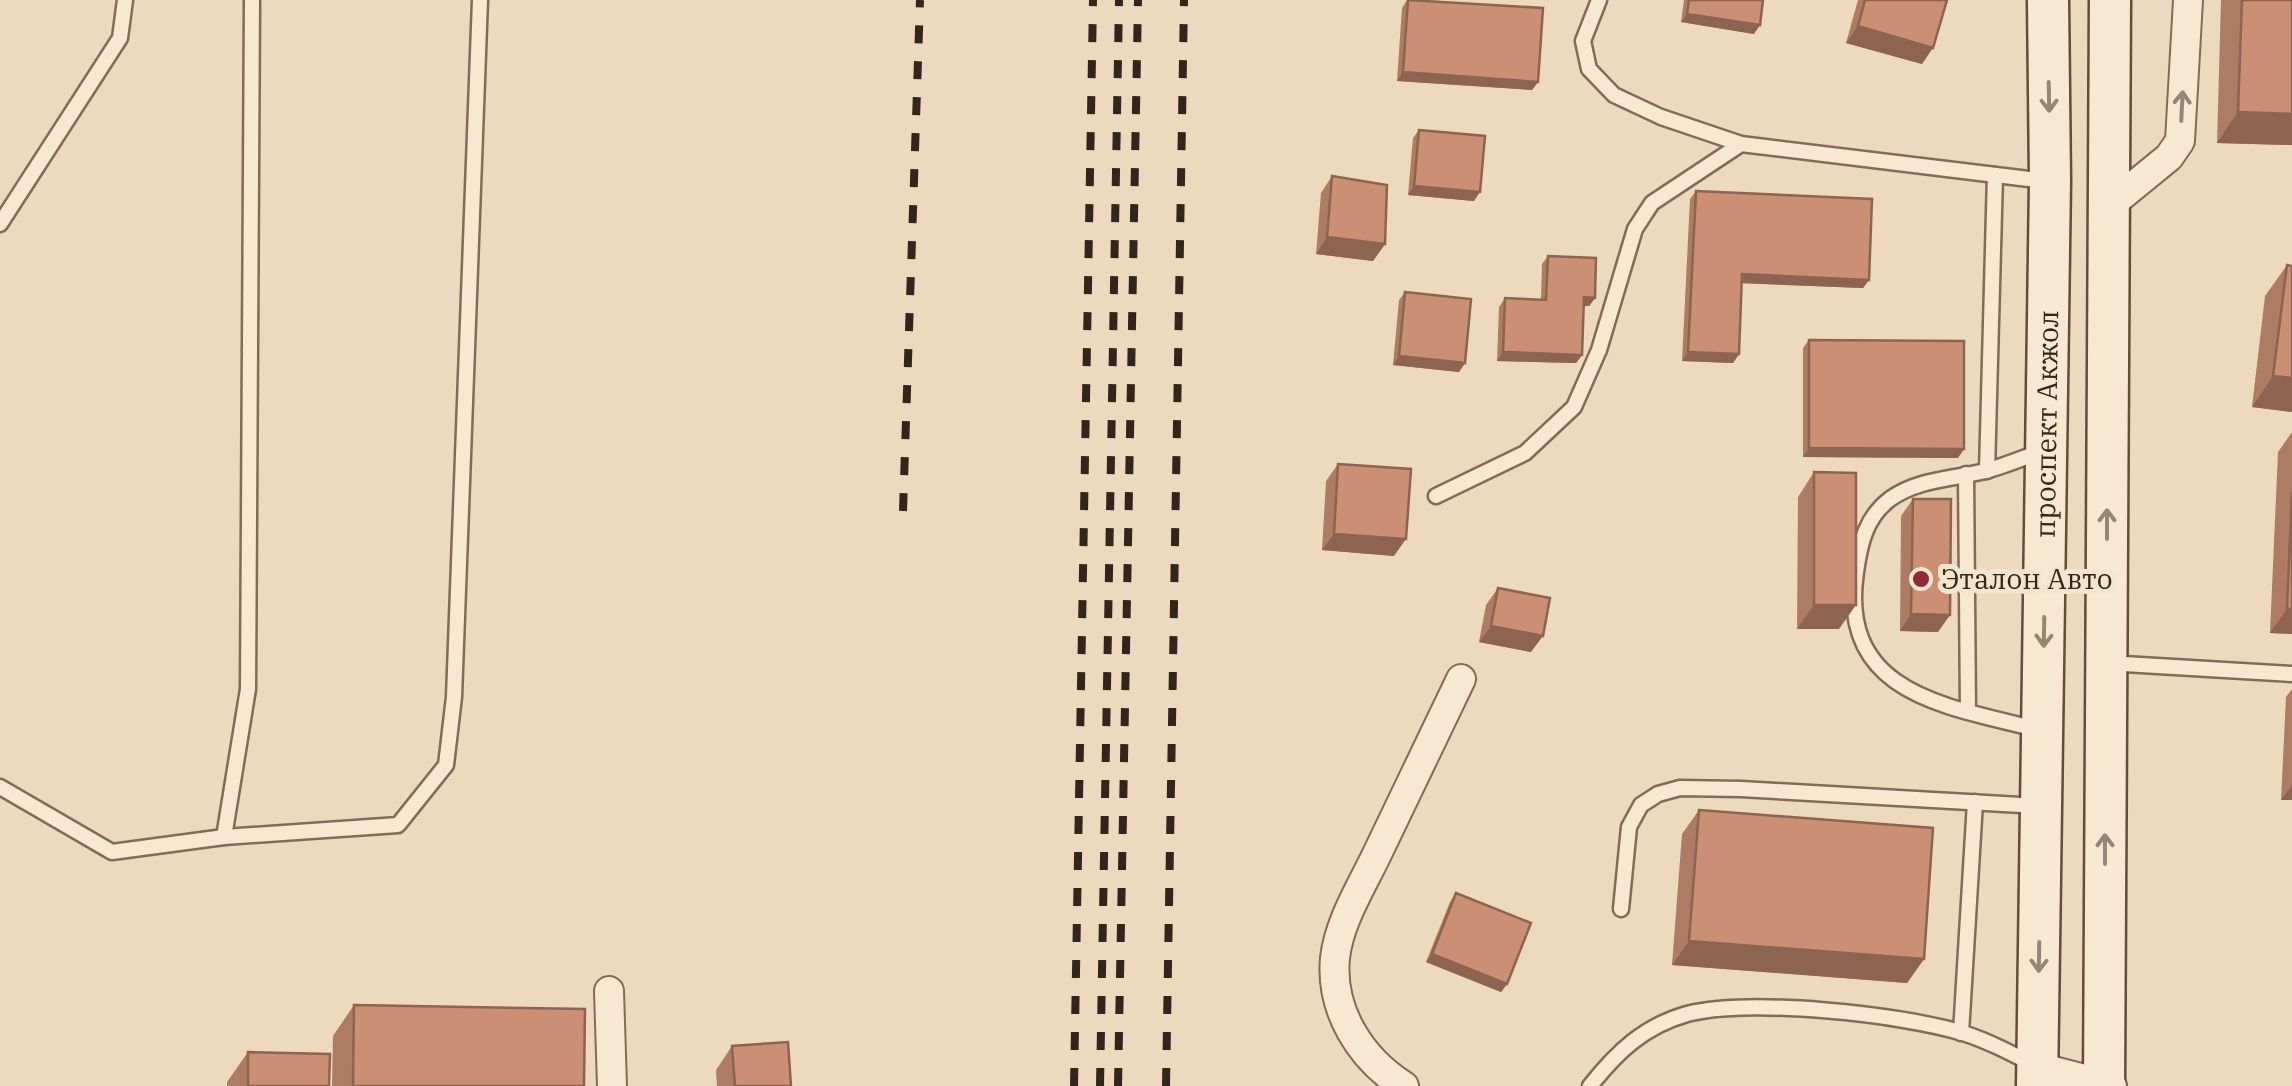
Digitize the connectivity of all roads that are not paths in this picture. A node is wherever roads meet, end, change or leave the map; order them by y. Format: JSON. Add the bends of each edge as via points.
{"nodes":[{"id":1,"x":125,"y":0,"type":"edge"},
{"id":2,"x":252,"y":0,"type":"edge"},
{"id":3,"x":480,"y":0,"type":"edge"},
{"id":4,"x":1599,"y":0,"type":"edge"},
{"id":5,"x":2048,"y":0,"type":"edge"},
{"id":6,"x":2110,"y":0,"type":"edge"},
{"id":7,"x":2188,"y":0,"type":"edge"},
{"id":8,"x":1741,"y":144,"type":"junction"},
{"id":9,"x":1995,"y":175,"type":"junction"},
{"id":10,"x":2050,"y":181,"type":"junction"},
{"id":11,"x":2109,"y":206,"type":"junction"},
{"id":12,"x":0,"y":224,"type":"edge"},
{"id":13,"x":2046,"y":450,"type":"junction"},
{"id":14,"x":1987,"y":470,"type":"junction"},
{"id":15,"x":1966,"y":474,"type":"junction"},
{"id":16,"x":1436,"y":496,"type":"dead end"},
{"id":17,"x":2106,"y":663,"type":"junction"},
{"id":18,"x":2292,"y":674,"type":"edge"},
{"id":19,"x":1461,"y":679,"type":"dead end"},
{"id":20,"x":1968,"y":711,"type":"junction"},
{"id":21,"x":2042,"y":730,"type":"junction"},
{"id":22,"x":0,"y":787,"type":"edge"},
{"id":23,"x":1975,"y":802,"type":"junction"},
{"id":24,"x":2041,"y":806,"type":"junction"},
{"id":25,"x":224,"y":837,"type":"junction"},
{"id":26,"x":1622,"y":909,"type":"dead end"},
{"id":27,"x":609,"y":991,"type":"dead end"},
{"id":28,"x":1962,"y":1033,"type":"junction"},
{"id":29,"x":2037,"y":1077,"type":"edge"},
{"id":30,"x":2107,"y":1085,"type":"edge"},
{"id":31,"x":612,"y":1086,"type":"edge"},
{"id":32,"x":1404,"y":1086,"type":"edge"},
{"id":33,"x":1590,"y":1086,"type":"edge"}],
"edges":[{"from":1,"to":12,"type":"lane","via":[[120,38]]},
{"from":2,"to":25,"type":"lane","via":[[248,689]]},
{"from":3,"to":25,"type":"lane","via":[[446,765],[398,825]]},
{"from":4,"to":8,"type":"lane","via":[[1582,41],[1589,69],[1614,95]]},
{"from":5,"to":10,"type":"main road","name":"проспект Акжол","one_way":true},
{"from":6,"to":11,"type":"main road"},
{"from":11,"to":7,"type":"street","one_way":true,"via":[[2180,142]]},
{"from":8,"to":9,"type":"lane"},
{"from":8,"to":16,"type":"lane","via":[[1652,204],[1635,228],[1599,350],[1574,407],[1525,453]]},
{"from":9,"to":10,"type":"lane"},
{"from":9,"to":14,"type":"lane"},
{"from":10,"to":13,"type":"main road","name":"проспект Акжол"},
{"from":17,"to":11,"type":"main road","one_way":true},
{"from":13,"to":14,"type":"lane"},
{"from":13,"to":21,"type":"main road","name":"проспект Акжол","one_way":true},
{"from":14,"to":15,"type":"lane"},
{"from":15,"to":20,"type":"lane"},
{"from":15,"to":20,"type":"lane","via":[[1893,496],[1874,513],[1860,542],[1854,584],[1863,649],[1880,673],[1906,690]]},
{"from":17,"to":18,"type":"lane"},
{"from":30,"to":17,"type":"main road","one_way":true},
{"from":19,"to":32,"type":"street","via":[[1350,911],[1336,957],[1337,992],[1349,1029],[1372,1064]]},
{"from":20,"to":21,"type":"lane"},
{"from":21,"to":24,"type":"main road","name":"проспект Акжол"},
{"from":22,"to":25,"type":"lane","via":[[112,852]]},
{"from":23,"to":24,"type":"lane"},
{"from":23,"to":26,"type":"lane","via":[[1741,788],[1658,794],[1641,805],[1629,827]]},
{"from":23,"to":28,"type":"lane"},
{"from":24,"to":29,"type":"main road","name":"проспект Акжол","one_way":true},
{"from":27,"to":31,"type":"street"},
{"from":28,"to":29,"type":"lane"},
{"from":28,"to":33,"type":"lane","via":[[1796,1010],[1688,1014],[1618,1050]]},
{"from":29,"to":30,"type":"street"}]}
